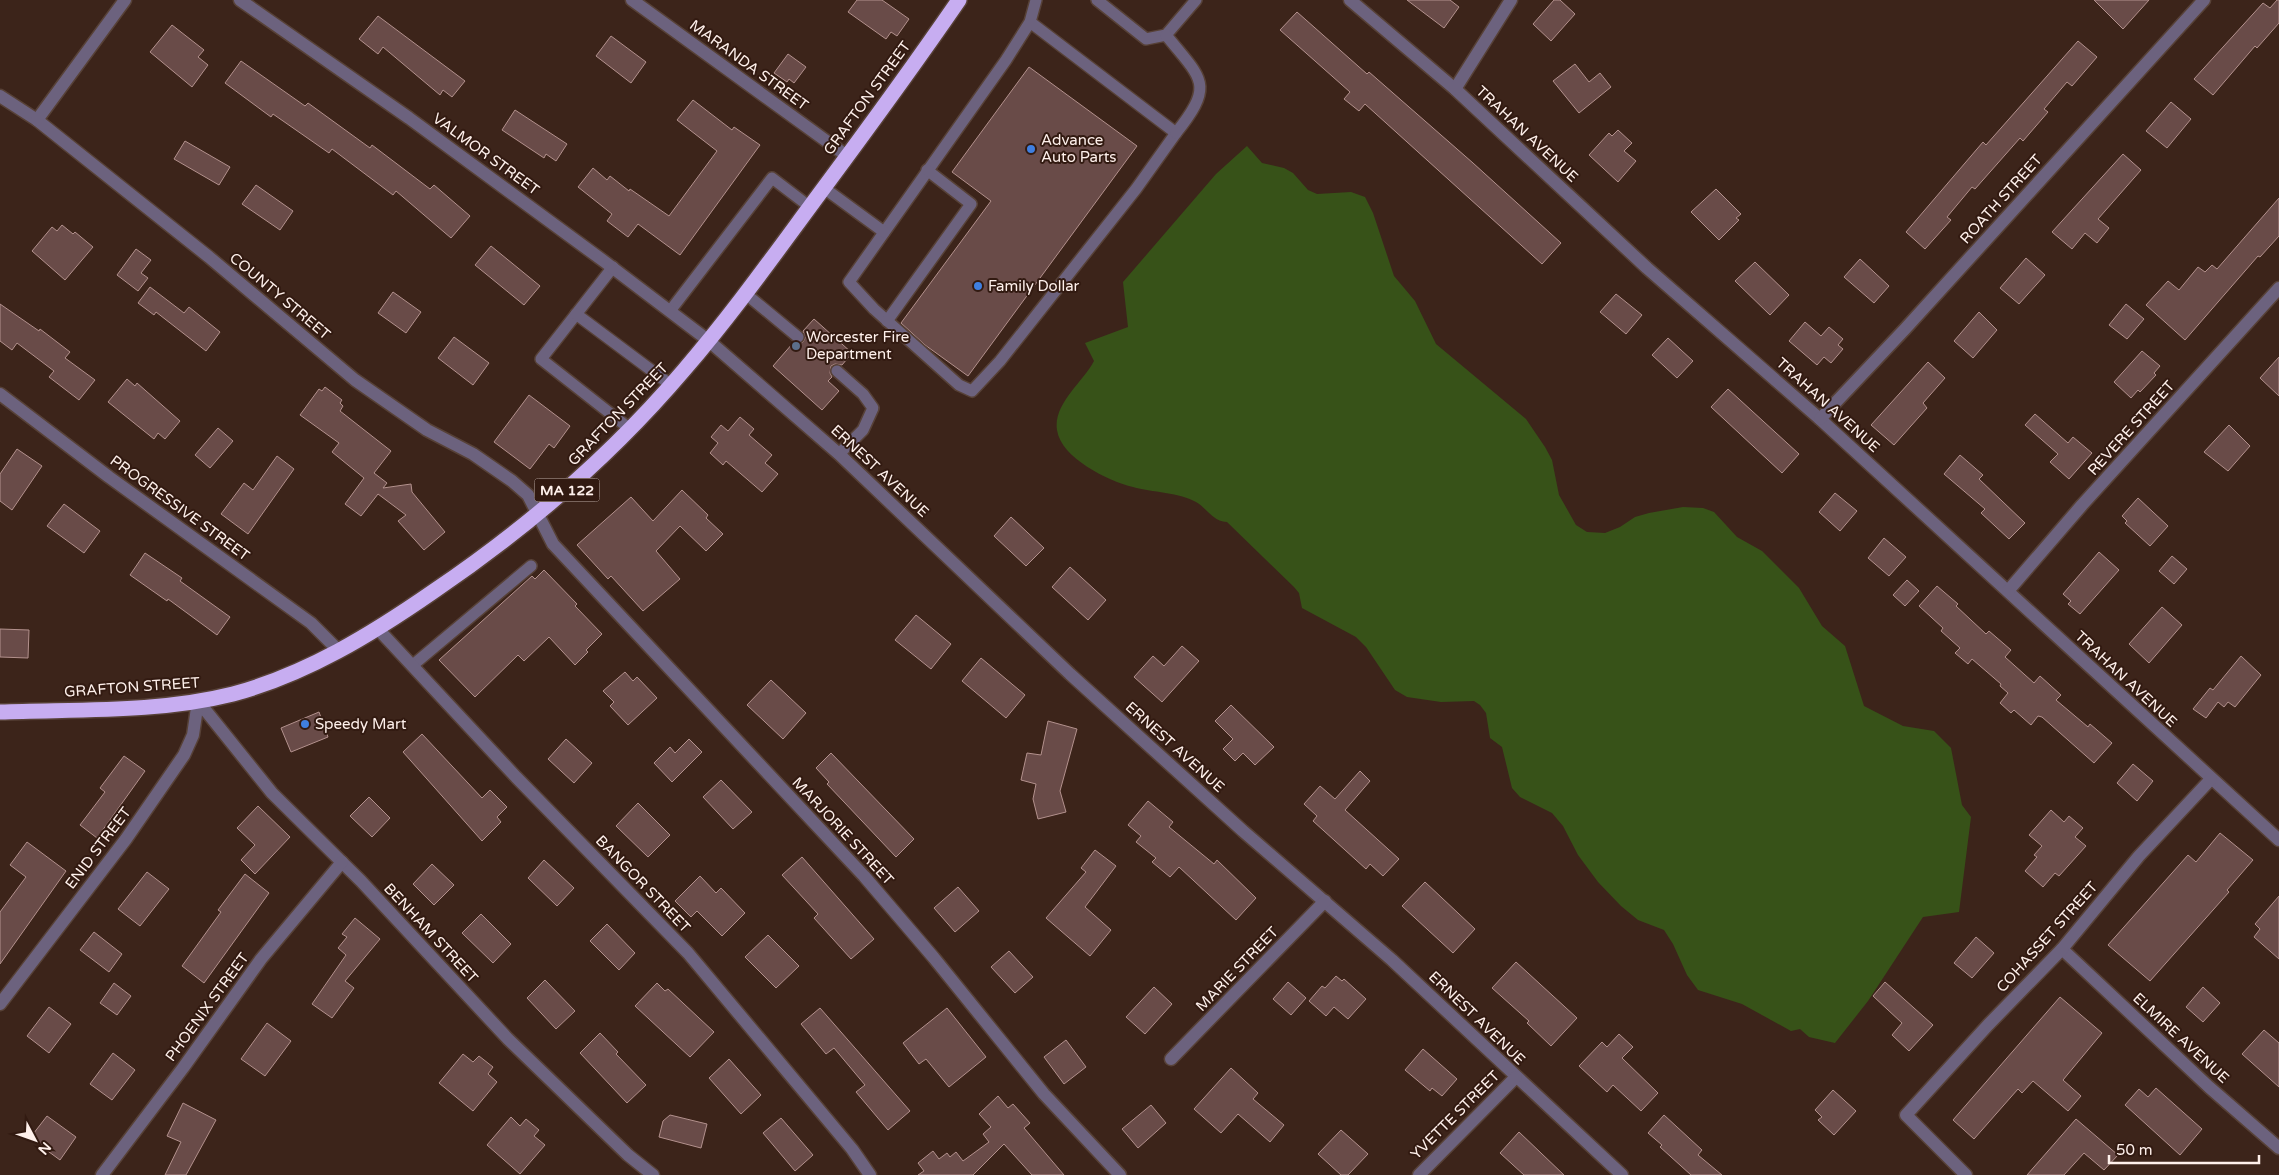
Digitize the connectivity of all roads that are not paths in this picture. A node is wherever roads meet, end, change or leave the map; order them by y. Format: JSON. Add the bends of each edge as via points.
{"nodes":[{"id":1,"x":125,"y":0,"type":"edge"},
{"id":2,"x":240,"y":0,"type":"edge"},
{"id":3,"x":632,"y":0,"type":"edge"},
{"id":4,"x":959,"y":0,"type":"edge"},
{"id":5,"x":1036,"y":0,"type":"edge"},
{"id":6,"x":1097,"y":0,"type":"edge"},
{"id":7,"x":1195,"y":0,"type":"edge"},
{"id":8,"x":1350,"y":0,"type":"edge"},
{"id":9,"x":1511,"y":0,"type":"edge"},
{"id":10,"x":2204,"y":0,"type":"edge"},
{"id":11,"x":1030,"y":22,"type":"junction"},
{"id":12,"x":1166,"y":36,"type":"junction"},
{"id":13,"x":1455,"y":89,"type":"junction"},
{"id":14,"x":0,"y":96,"type":"edge"},
{"id":15,"x":37,"y":120,"type":"junction"},
{"id":16,"x":1176,"y":133,"type":"junction"},
{"id":17,"x":847,"y":156,"type":"junction"},
{"id":18,"x":927,"y":170,"type":"junction"},
{"id":19,"x":824,"y":188,"type":"junction"},
{"id":20,"x":810,"y":207,"type":"junction"},
{"id":21,"x":884,"y":232,"type":"junction"},
{"id":22,"x":613,"y":267,"type":"junction"},
{"id":23,"x":2279,"y":288,"type":"edge"},
{"id":24,"x":746,"y":294,"type":"junction"},
{"id":25,"x":670,"y":311,"type":"junction"},
{"id":26,"x":576,"y":314,"type":"junction"},
{"id":27,"x":887,"y":321,"type":"junction"},
{"id":28,"x":798,"y":337,"type":"dead end"},
{"id":29,"x":709,"y":341,"type":"junction"},
{"id":30,"x":837,"y":371,"type":"dead end"},
{"id":31,"x":671,"y":385,"type":"junction"},
{"id":32,"x":0,"y":394,"type":"edge"},
{"id":33,"x":1820,"y":419,"type":"junction"},
{"id":34,"x":630,"y":429,"type":"junction"},
{"id":35,"x":839,"y":454,"type":"junction"},
{"id":36,"x":539,"y":514,"type":"junction"},
{"id":37,"x":531,"y":566,"type":"dead end"},
{"id":38,"x":2008,"y":591,"type":"junction"},
{"id":39,"x":378,"y":629,"type":"junction"},
{"id":40,"x":339,"y":651,"type":"junction"},
{"id":41,"x":413,"y":665,"type":"junction"},
{"id":42,"x":198,"y":701,"type":"junction"},
{"id":43,"x":0,"y":712,"type":"edge"},
{"id":44,"x":2211,"y":779,"type":"junction"},
{"id":45,"x":2279,"y":840,"type":"edge"},
{"id":46,"x":342,"y":862,"type":"junction"},
{"id":47,"x":1325,"y":901,"type":"junction"},
{"id":48,"x":2062,"y":949,"type":"junction"},
{"id":49,"x":0,"y":1004,"type":"edge"},
{"id":50,"x":1171,"y":1059,"type":"dead end"},
{"id":51,"x":1516,"y":1077,"type":"junction"},
{"id":52,"x":2279,"y":1148,"type":"edge"},
{"id":53,"x":102,"y":1175,"type":"edge"},
{"id":54,"x":653,"y":1175,"type":"edge"},
{"id":55,"x":870,"y":1175,"type":"edge"},
{"id":56,"x":1120,"y":1175,"type":"edge"},
{"id":57,"x":1419,"y":1175,"type":"edge"},
{"id":58,"x":1622,"y":1175,"type":"edge"},
{"id":59,"x":1966,"y":1175,"type":"edge"}],
"edges":[{"from":1,"to":15,"type":"street"},
{"from":2,"to":22,"type":"street","name":"VALMOR STREET"},
{"from":3,"to":17,"type":"street","name":"MARANDA STREET"},
{"from":4,"to":17,"type":"highway","name":"GRAFTON STREET","number":"MA 122"},
{"from":5,"to":11,"type":"lane"},
{"from":6,"to":12,"type":"lane","via":[[1146,39]]},
{"from":7,"to":12,"type":"lane"},
{"from":8,"to":13,"type":"street","name":"TRAHAN AVENUE"},
{"from":9,"to":13,"type":"street"},
{"from":10,"to":33,"type":"street","name":"ROATH STREET"},
{"from":11,"to":16,"type":"lane"},
{"from":11,"to":18,"type":"lane"},
{"from":12,"to":16,"type":"lane","via":[[1197,73],[1201,90],[1195,110]]},
{"from":13,"to":33,"type":"street","name":"TRAHAN AVENUE","via":[[1647,268]]},
{"from":14,"to":15,"type":"street","name":"COUNTY STREET"},
{"from":15,"to":36,"type":"street","name":"COUNTY STREET","via":[[209,257],[355,380],[427,430],[473,454],[512,480],[528,495]]},
{"from":16,"to":27,"type":"lane","via":[[1112,220],[1000,361],[972,390],[959,385]]},
{"from":17,"to":19,"type":"highway","name":"GRAFTON STREET","number":"MA 122"},
{"from":18,"to":21,"type":"lane"},
{"from":18,"to":27,"type":"lane","via":[[971,204]]},
{"from":19,"to":20,"type":"highway","name":"GRAFTON STREET","number":"MA 122"},
{"from":19,"to":21,"type":"lane"},
{"from":20,"to":24,"type":"highway","name":"GRAFTON STREET","number":"MA 122"},
{"from":20,"to":25,"type":"lane","via":[[772,178]]},
{"from":21,"to":27,"type":"lane","via":[[849,282]]},
{"from":22,"to":25,"type":"street","name":"VALMOR STREET"},
{"from":22,"to":26,"type":"lane"},
{"from":23,"to":38,"type":"street","name":"REVERE STREET"},
{"from":24,"to":28,"type":"lane"},
{"from":24,"to":29,"type":"highway","name":"GRAFTON STREET","number":"MA 122"},
{"from":25,"to":29,"type":"street","name":"VALMOR STREET"},
{"from":26,"to":31,"type":"lane"},
{"from":26,"to":34,"type":"lane","via":[[541,359]]},
{"from":29,"to":31,"type":"highway","name":"GRAFTON STREET","number":"MA 122"},
{"from":29,"to":35,"type":"street","name":"ERNEST AVENUE"},
{"from":30,"to":35,"type":"lane","via":[[863,394],[873,408],[863,430]]},
{"from":31,"to":34,"type":"highway","name":"GRAFTON STREET","number":"MA 122"},
{"from":32,"to":40,"type":"street","name":"PROGRESSIVE STREET","via":[[311,623]]},
{"from":33,"to":38,"type":"street","name":"TRAHAN AVENUE"},
{"from":34,"to":36,"type":"highway","name":"GRAFTON STREET","number":"MA 122"},
{"from":35,"to":47,"type":"street","name":"ERNEST AVENUE","via":[[1083,686]]},
{"from":36,"to":39,"type":"highway","name":"GRAFTON STREET","number":"MA 122","via":[[480,560]]},
{"from":36,"to":56,"type":"street","name":"MARJORIE STREET","via":[[553,544],[864,876],[1044,1094]]},
{"from":37,"to":41,"type":"lane"},
{"from":38,"to":44,"type":"street","name":"TRAHAN AVENUE"},
{"from":39,"to":40,"type":"highway","name":"GRAFTON STREET","number":"MA 122"},
{"from":39,"to":41,"type":"street","name":"BANGOR STREET"},
{"from":40,"to":42,"type":"highway","name":"GRAFTON STREET","number":"MA 122","via":[[264,684]]},
{"from":41,"to":55,"type":"street","name":"BANGOR STREET","via":[[688,953],[852,1149]]},
{"from":42,"to":43,"type":"highway","name":"GRAFTON STREET","number":"MA 122"},
{"from":42,"to":46,"type":"street","name":"BENHAM STREET","via":[[272,793]]},
{"from":42,"to":49,"type":"street","name":"ENID STREET","via":[[193,734],[184,755],[126,839]]},
{"from":44,"to":45,"type":"street","name":"TRAHAN AVENUE"},
{"from":44,"to":48,"type":"street","name":"COHASSET STREET","via":[[2139,856]]},
{"from":46,"to":53,"type":"street","name":"PHOENIX STREET","via":[[261,959]]},
{"from":46,"to":54,"type":"street","name":"BENHAM STREET","via":[[508,1039],[628,1155]]},
{"from":47,"to":50,"type":"street","name":"MARIE STREET"},
{"from":47,"to":51,"type":"street","name":"ERNEST AVENUE","via":[[1426,990]]},
{"from":48,"to":52,"type":"street","name":"ELMIRE AVENUE"},
{"from":48,"to":59,"type":"street","name":"COHASSET STREET","via":[[1906,1115]]},
{"from":51,"to":57,"type":"street","name":"YVETTE STREET"},
{"from":51,"to":58,"type":"street","name":"ERNEST AVENUE"}]}
